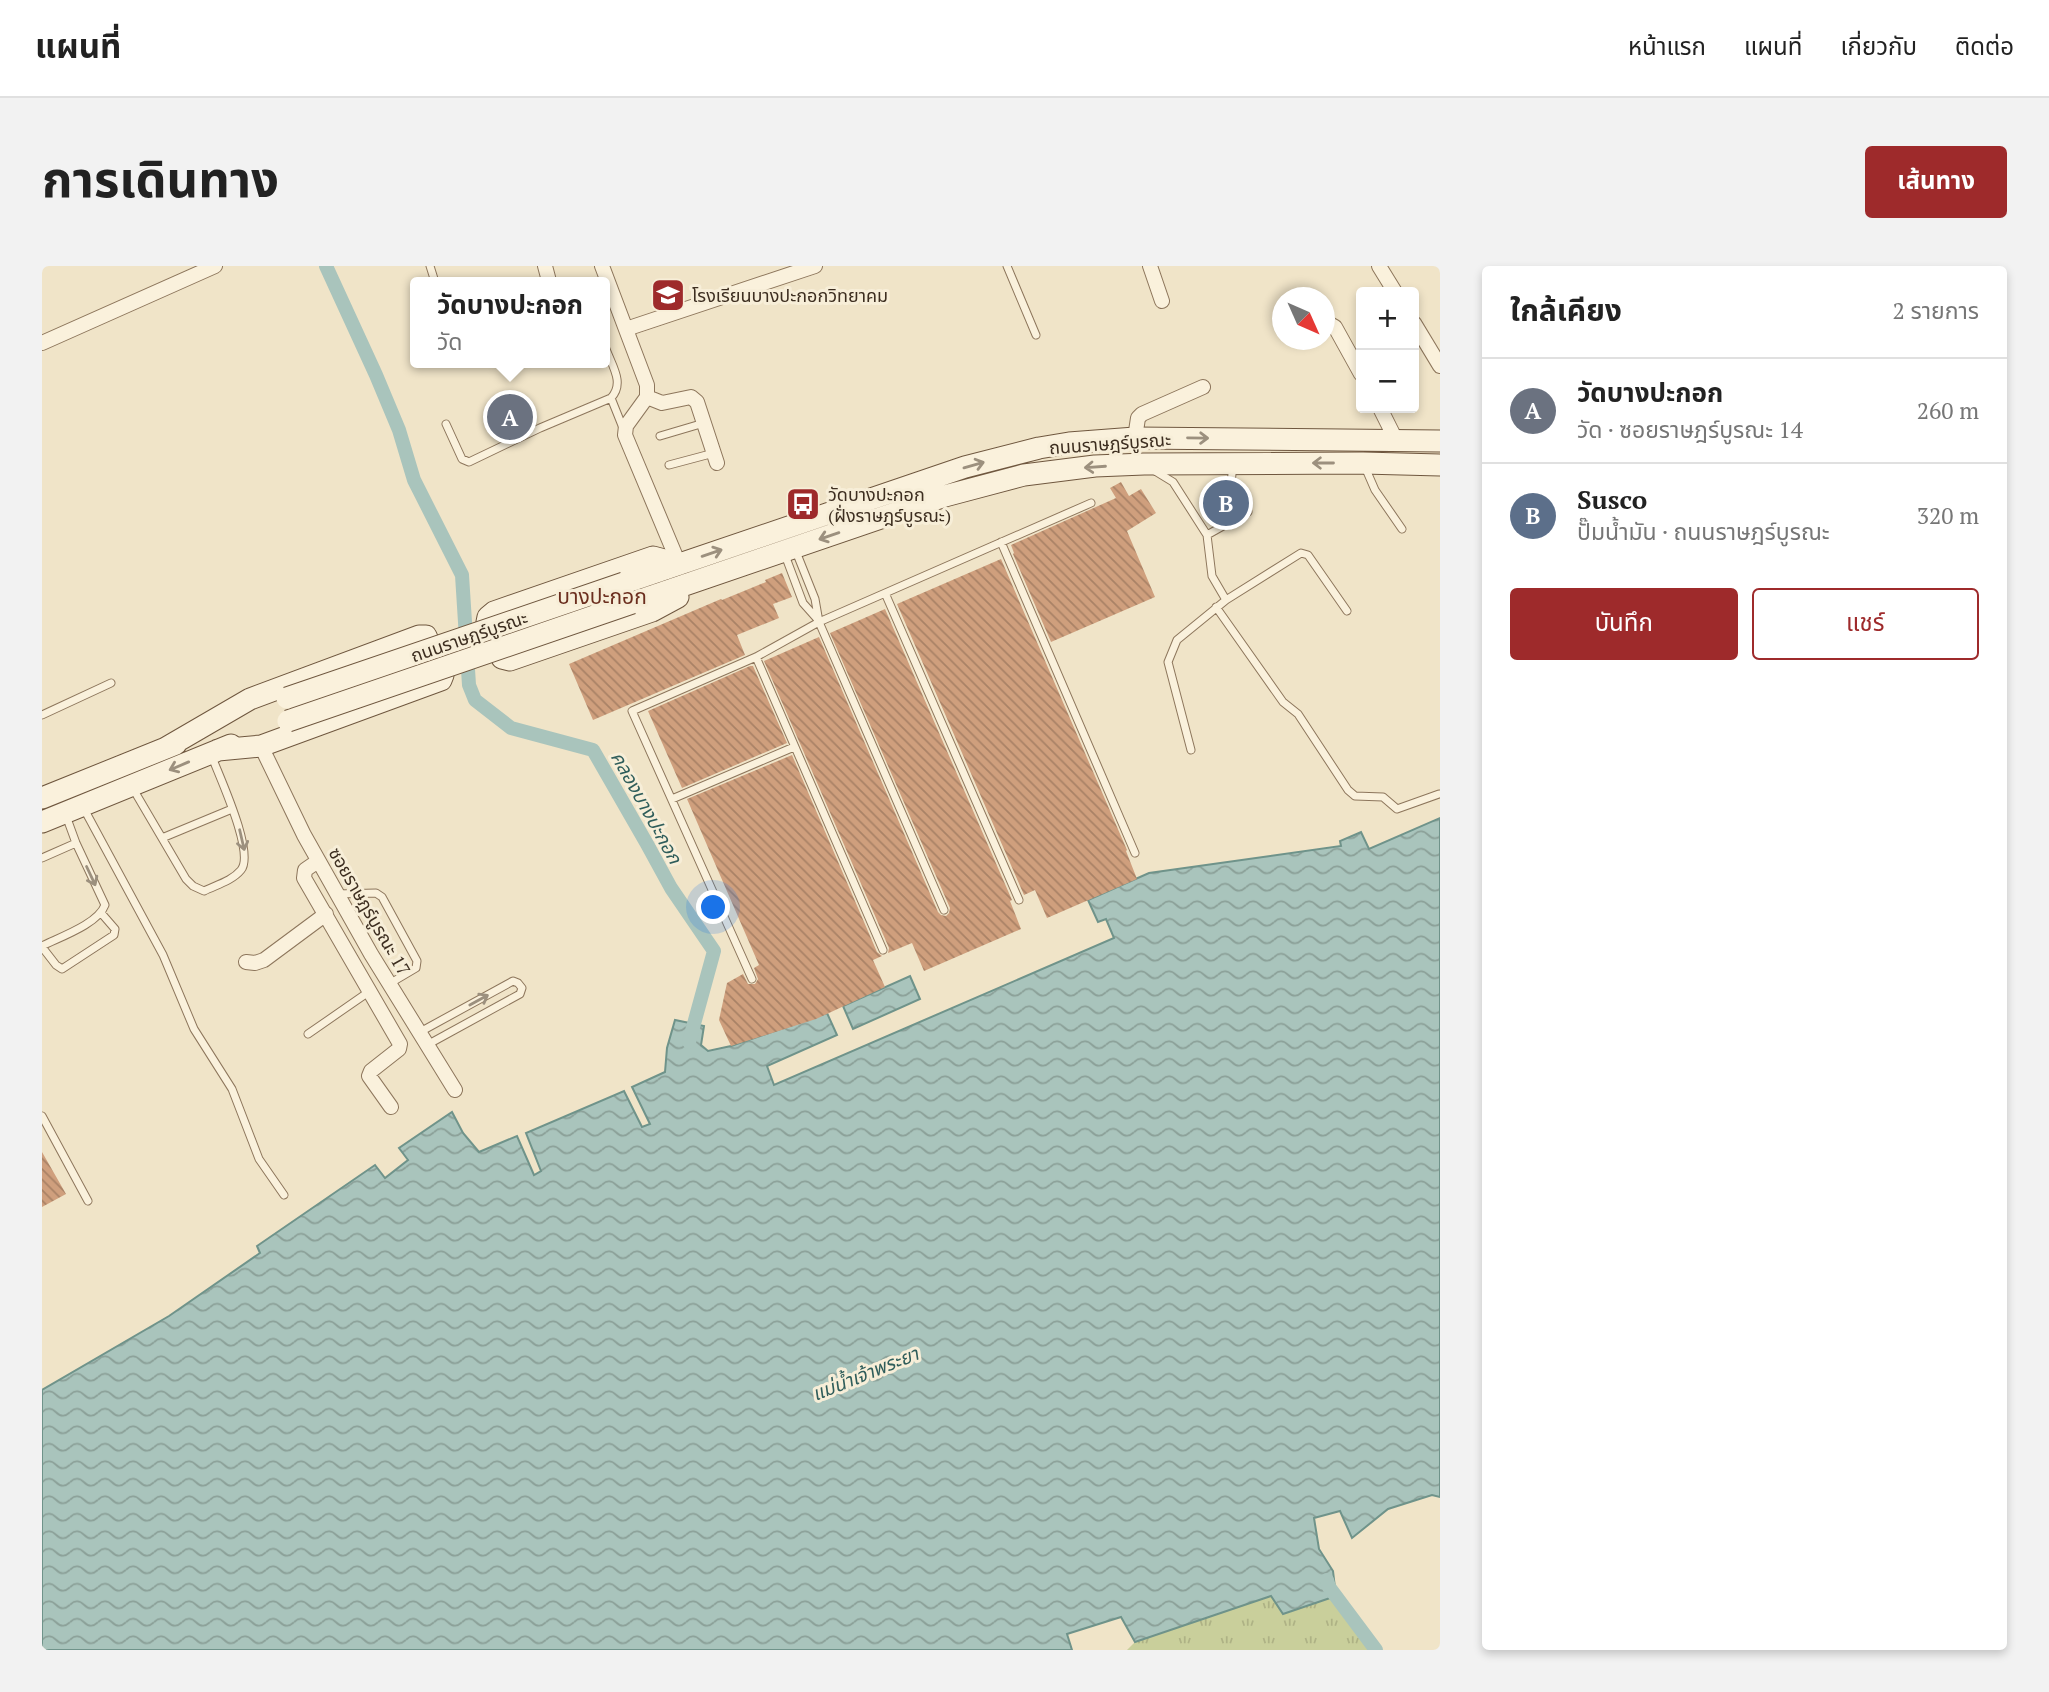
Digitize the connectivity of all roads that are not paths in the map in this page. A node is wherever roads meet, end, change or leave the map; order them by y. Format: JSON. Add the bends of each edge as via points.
{"nodes":[{"id":1,"x":215,"y":266,"type":"edge"},
{"id":2,"x":815,"y":266,"type":"edge"},
{"id":3,"x":1007,"y":266,"type":"edge"},
{"id":4,"x":1150,"y":266,"type":"edge"},
{"id":5,"x":1379,"y":266,"type":"edge"},
{"id":6,"x":610,"y":287,"type":"edge"},
{"id":7,"x":1392,"y":287,"type":"edge"},
{"id":8,"x":1162,"y":301,"type":"dead end"},
{"id":9,"x":1335,"y":327,"type":"edge"},
{"id":10,"x":626,"y":329,"type":"junction"},
{"id":11,"x":1419,"y":331,"type":"edge"},
{"id":12,"x":1035,"y":335,"type":"dead end"},
{"id":13,"x":42,"y":343,"type":"edge"},
{"id":14,"x":610,"y":359,"type":"edge"},
{"id":15,"x":1356,"y":365,"type":"edge"},
{"id":16,"x":1440,"y":366,"type":"edge"},
{"id":17,"x":1203,"y":387,"type":"dead end"},
{"id":18,"x":646,"y":397,"type":"junction"},
{"id":19,"x":611,"y":398,"type":"junction"},
{"id":20,"x":1382,"y":413,"type":"edge"},
{"id":21,"x":704,"y":423,"type":"junction"},
{"id":22,"x":446,"y":424,"type":"dead end"},
{"id":23,"x":625,"y":435,"type":"junction"},
{"id":24,"x":660,"y":436,"type":"dead end"},
{"id":25,"x":1135,"y":438,"type":"junction"},
{"id":26,"x":1396,"y":440,"type":"junction"},
{"id":27,"x":1440,"y":441,"type":"edge"},
{"id":28,"x":716,"y":458,"type":"joint"},
{"id":29,"x":1363,"y":463,"type":"junction"},
{"id":30,"x":1144,"y":464,"type":"junction"},
{"id":31,"x":1233,"y":464,"type":"junction"},
{"id":32,"x":669,"y":465,"type":"dead end"},
{"id":33,"x":1440,"y":465,"type":"edge"},
{"id":34,"x":1091,"y":503,"type":"dead end"},
{"id":35,"x":1402,"y":529,"type":"dead end"},
{"id":36,"x":1207,"y":535,"type":"junction"},
{"id":37,"x":1001,"y":542,"type":"junction"},
{"id":38,"x":789,"y":550,"type":"junction"},
{"id":39,"x":680,"y":564,"type":"junction"},
{"id":40,"x":726,"y":571,"type":"junction"},
{"id":41,"x":628,"y":593,"type":"junction"},
{"id":42,"x":885,"y":593,"type":"junction"},
{"id":43,"x":1226,"y":600,"type":"junction"},
{"id":44,"x":1216,"y":607,"type":"junction"},
{"id":45,"x":1347,"y":611,"type":"dead end"},
{"id":46,"x":819,"y":622,"type":"junction"},
{"id":47,"x":756,"y":657,"type":"junction"},
{"id":48,"x":111,"y":682,"type":"dead end"},
{"id":49,"x":42,"y":715,"type":"edge"},
{"id":50,"x":261,"y":746,"type":"junction"},
{"id":51,"x":794,"y":747,"type":"junction"},
{"id":52,"x":164,"y":749,"type":"junction"},
{"id":53,"x":1191,"y":750,"type":"dead end"},
{"id":54,"x":214,"y":751,"type":"junction"},
{"id":55,"x":132,"y":786,"type":"junction"},
{"id":56,"x":1439,"y":794,"type":"edge"},
{"id":57,"x":42,"y":798,"type":"edge"},
{"id":58,"x":672,"y":799,"type":"junction"},
{"id":59,"x":74,"y":809,"type":"junction"},
{"id":60,"x":232,"y":809,"type":"junction"},
{"id":61,"x":42,"y":822,"type":"edge"},
{"id":62,"x":162,"y":838,"type":"junction"},
{"id":63,"x":76,"y":842,"type":"junction"},
{"id":64,"x":1135,"y":853,"type":"dead end"},
{"id":65,"x":42,"y":858,"type":"edge"},
{"id":66,"x":318,"y":861,"type":"junction"},
{"id":67,"x":337,"y":894,"type":"junction"},
{"id":68,"x":1019,"y":900,"type":"dead end"},
{"id":69,"x":944,"y":910,"type":"dead end"},
{"id":70,"x":102,"y":914,"type":"junction"},
{"id":71,"x":326,"y":914,"type":"junction"},
{"id":72,"x":42,"y":947,"type":"edge"},
{"id":73,"x":883,"y":950,"type":"dead end"},
{"id":74,"x":246,"y":962,"type":"dead end"},
{"id":75,"x":752,"y":979,"type":"dead end"},
{"id":76,"x":389,"y":984,"type":"junction"},
{"id":77,"x":371,"y":990,"type":"junction"},
{"id":78,"x":308,"y":1034,"type":"dead end"},
{"id":79,"x":423,"y":1039,"type":"junction"},
{"id":80,"x":455,"y":1090,"type":"dead end"},
{"id":81,"x":391,"y":1107,"type":"dead end"},
{"id":82,"x":42,"y":1116,"type":"edge"},
{"id":83,"x":284,"y":1195,"type":"dead end"},
{"id":84,"x":88,"y":1201,"type":"dead end"}],
"edges":[{"from":1,"to":13,"type":"street"},
{"from":2,"to":10,"type":"street"},
{"from":3,"to":12,"type":"lane"},
{"from":4,"to":8,"type":"street"},
{"from":5,"to":7,"type":"street"},
{"from":6,"to":10,"type":"street"},
{"from":9,"to":15,"type":"street"},
{"from":10,"to":18,"type":"street","via":[[647,385]]},
{"from":11,"to":16,"type":"street"},
{"from":14,"to":19,"type":"lane","via":[[619,383]]},
{"from":17,"to":25,"type":"street","via":[[1142,414]]},
{"from":18,"to":21,"type":"street","via":[[662,403],[691,397]]},
{"from":18,"to":23,"type":"street"},
{"from":19,"to":22,"type":"lane","via":[[469,462],[462,459]]},
{"from":19,"to":23,"type":"lane"},
{"from":20,"to":26,"type":"street"},
{"from":21,"to":24,"type":"lane"},
{"from":21,"to":28,"type":"street"},
{"from":23,"to":39,"type":"street"},
{"from":25,"to":26,"type":"main road","name":"ถนนราษฎร์บูรณะ","one_way":true},
{"from":39,"to":25,"type":"main road","name":"ถนนราษฎร์บูรณะ","one_way":true,"via":[[965,467],[1069,443]]},
{"from":26,"to":27,"type":"main road","name":"ถนนราษฎร์บูรณะ"},
{"from":28,"to":32,"type":"lane"},
{"from":29,"to":31,"type":"main road","name":"ถนนราษฎร์บูรณะ","one_way":true},
{"from":29,"to":33,"type":"main road","name":"ถนนราษฎร์บูรณะ"},
{"from":29,"to":35,"type":"lane"},
{"from":30,"to":31,"type":"main road","name":"ถนนราษฎร์บูรณะ"},
{"from":30,"to":36,"type":"lane","via":[[1174,482]]},
{"from":30,"to":38,"type":"main road","name":"ถนนราษฎร์บูรณะ","one_way":true,"via":[[1013,478],[945,496]]},
{"from":31,"to":36,"type":"lane","via":[[1231,483],[1248,512]]},
{"from":34,"to":37,"type":"lane"},
{"from":36,"to":43,"type":"lane","via":[[1212,576]]},
{"from":37,"to":42,"type":"lane"},
{"from":37,"to":64,"type":"lane"},
{"from":38,"to":40,"type":"main road","name":"ถนนราษฎร์บูรณะ"},
{"from":38,"to":46,"type":"lane","via":[[815,599]]},
{"from":38,"to":46,"type":"lane","via":[[803,603]]},
{"from":39,"to":40,"type":"main road","via":[[653,557],[494,612],[487,622],[502,658],[510,660],[652,611]]},
{"from":39,"to":41,"type":"main road","name":"ถนนราษฎร์บูรณะ"},
{"from":40,"to":41,"type":"main road","name":"ถนนราษฎร์บูรณะ"},
{"from":41,"to":52,"type":"main road","name":"ถนนราษฎร์บูรณะ","bridge":true,"via":[[288,698]]},
{"from":41,"to":54,"type":"main road","name":"ถนนราษฎร์บูรณะ","bridge":true},
{"from":42,"to":46,"type":"lane"},
{"from":42,"to":68,"type":"lane"},
{"from":43,"to":44,"type":"lane"},
{"from":43,"to":45,"type":"lane","via":[[1301,553],[1308,555]]},
{"from":44,"to":53,"type":"lane","via":[[1177,640],[1168,662]]},
{"from":44,"to":56,"type":"lane","via":[[1355,796],[1383,797],[1397,809]]},
{"from":46,"to":47,"type":"lane"},
{"from":46,"to":69,"type":"lane"},
{"from":47,"to":51,"type":"lane"},
{"from":47,"to":58,"type":"lane","via":[[632,710]]},
{"from":48,"to":49,"type":"lane"},
{"from":50,"to":52,"type":"main road","via":[[441,680],[443,675],[426,636],[250,699]]},
{"from":50,"to":54,"type":"main road"},
{"from":50,"to":66,"type":"street","name":"ซอยราษฎร์บูรณะ 17"},
{"from":51,"to":58,"type":"lane"},
{"from":51,"to":73,"type":"lane"},
{"from":52,"to":57,"type":"main road","name":"ถนนราษฎร์บูรณะ"},
{"from":54,"to":55,"type":"main road","name":"ถนนราษฎร์บูรณะ","one_way":true},
{"from":54,"to":60,"type":"lane"},
{"from":55,"to":59,"type":"main road","name":"ถนนราษฎร์บูรณะ"},
{"from":55,"to":62,"type":"lane"},
{"from":58,"to":75,"type":"lane"},
{"from":59,"to":61,"type":"main road","name":"ถนนราษฎร์บูรณะ"},
{"from":59,"to":63,"type":"lane"},
{"from":59,"to":83,"type":"lane","via":[[163,955],[194,1028],[232,1089],[259,1159]]},
{"from":60,"to":62,"type":"lane"},
{"from":60,"to":62,"type":"lane","one_way":true,"via":[[243,837],[243,868],[204,891],[186,879]]},
{"from":63,"to":65,"type":"lane"},
{"from":63,"to":70,"type":"lane","one_way":true,"via":[[105,905]]},
{"from":66,"to":67,"type":"street","name":"ซอยราษฎร์บูรณะ 17"},
{"from":66,"to":71,"type":"street","via":[[305,870],[304,878]]},
{"from":67,"to":76,"type":"street","name":"ซอยราษฎร์บูรณะ 17"},
{"from":67,"to":76,"type":"lane","via":[[376,893],[382,897],[417,961],[416,968]]},
{"from":70,"to":72,"type":"lane"},
{"from":70,"to":72,"type":"lane","via":[[115,929],[114,935],[62,968]]},
{"from":71,"to":74,"type":"street","via":[[264,960]]},
{"from":71,"to":77,"type":"street"},
{"from":76,"to":79,"type":"street","name":"ซอยราษฎร์บูรณะ 17"},
{"from":77,"to":78,"type":"lane"},
{"from":77,"to":81,"type":"street","via":[[400,1044],[369,1076]]},
{"from":79,"to":79,"type":"lane","one_way":true,"via":[[513,981],[522,988],[520,994]]},
{"from":79,"to":80,"type":"street","name":"ซอยราษฎร์บูรณะ 17"},
{"from":82,"to":84,"type":"lane"}]}
